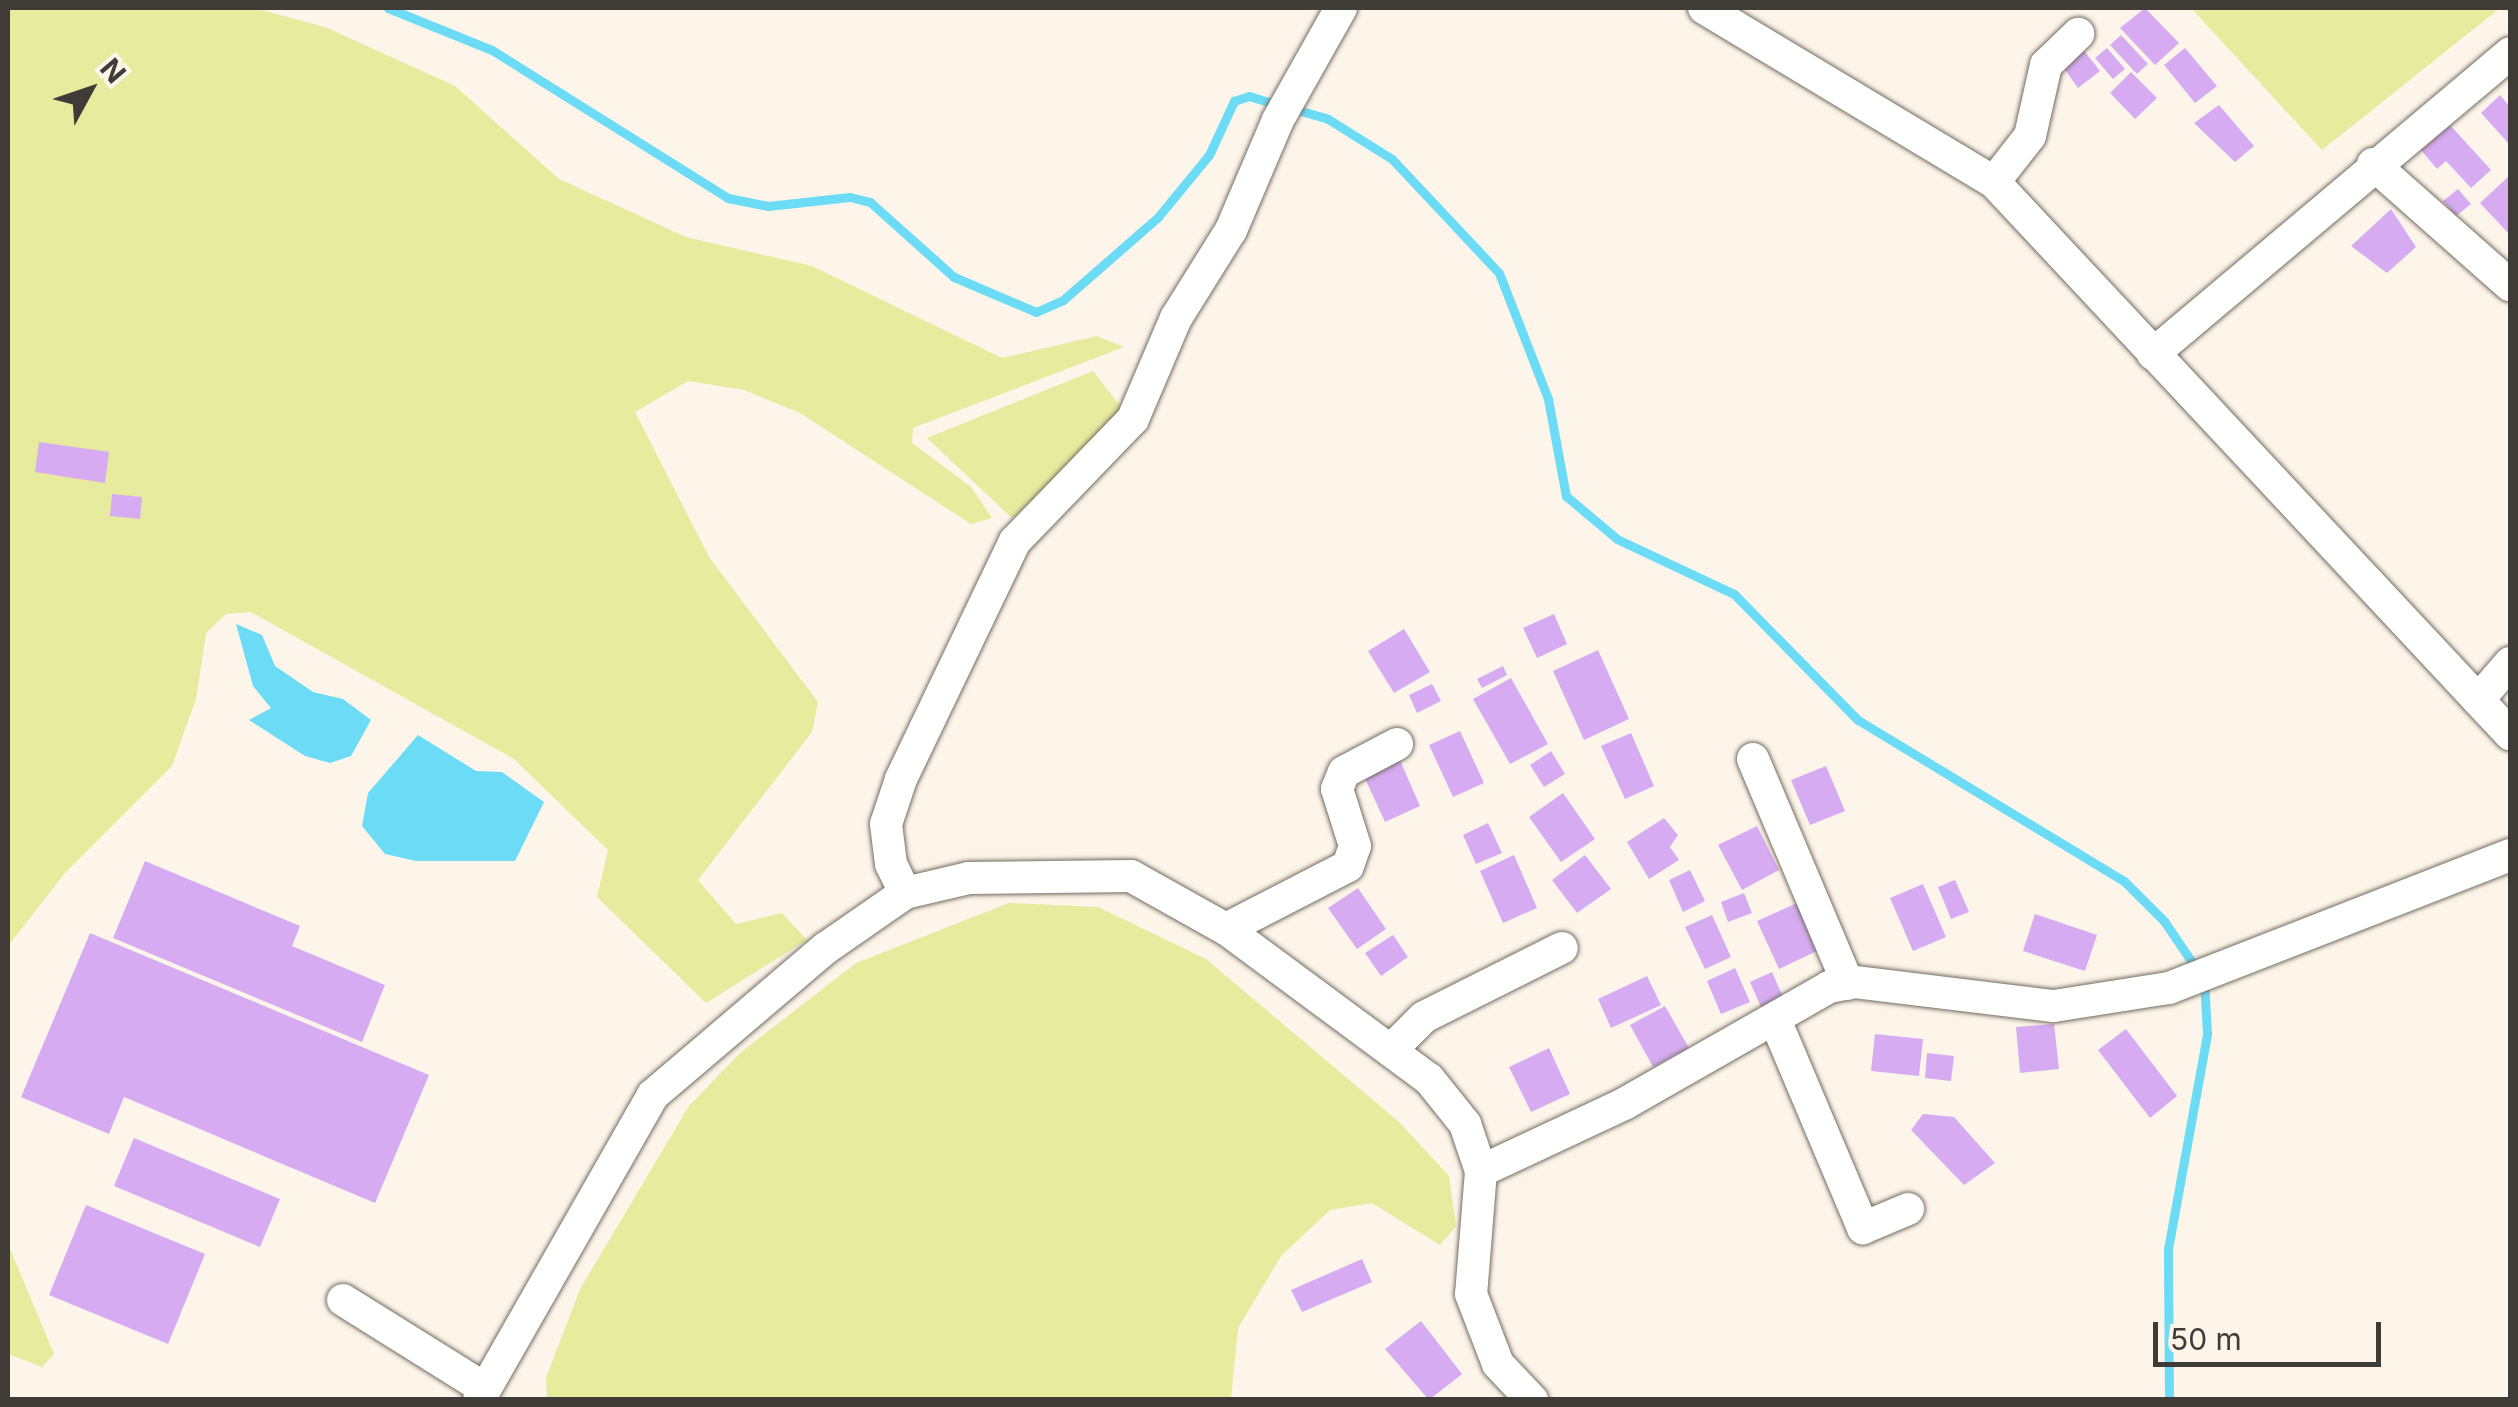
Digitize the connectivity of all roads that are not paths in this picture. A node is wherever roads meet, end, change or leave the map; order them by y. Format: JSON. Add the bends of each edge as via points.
{"nodes":[{"id":1,"x":1340,"y":8,"type":"edge"},
{"id":2,"x":1704,"y":8,"type":"edge"},
{"id":3,"x":2078,"y":34,"type":"dead end"},
{"id":4,"x":2506,"y":61,"type":"edge"},
{"id":5,"x":2373,"y":164,"type":"junction"},
{"id":6,"x":1994,"y":182,"type":"junction"},
{"id":7,"x":2510,"y":285,"type":"edge"},
{"id":8,"x":2153,"y":354,"type":"junction"},
{"id":9,"x":2510,"y":663,"type":"edge"},
{"id":10,"x":2478,"y":700,"type":"junction"},
{"id":11,"x":2510,"y":734,"type":"edge"},
{"id":12,"x":1397,"y":744,"type":"dead end"},
{"id":13,"x":1753,"y":759,"type":"dead end"},
{"id":14,"x":2510,"y":855,"type":"edge"},
{"id":15,"x":905,"y":893,"type":"junction"},
{"id":16,"x":1226,"y":929,"type":"junction"},
{"id":17,"x":1562,"y":948,"type":"dead end"},
{"id":18,"x":1848,"y":984,"type":"junction"},
{"id":19,"x":1776,"y":1022,"type":"junction"},
{"id":20,"x":1392,"y":1049,"type":"junction"},
{"id":21,"x":1482,"y":1171,"type":"junction"},
{"id":22,"x":1908,"y":1209,"type":"dead end"},
{"id":23,"x":343,"y":1300,"type":"dead end"},
{"id":24,"x":480,"y":1394,"type":"edge"},
{"id":25,"x":1519,"y":1396,"type":"edge"}],
"edges":[{"from":1,"to":15,"type":"street","via":[[1231,230],[1176,318],[1133,419],[1015,542],[886,824],[891,864]]},
{"from":2,"to":6,"type":"street"},
{"from":3,"to":6,"type":"street","via":[[2046,65],[2030,136]]},
{"from":4,"to":5,"type":"street"},
{"from":5,"to":7,"type":"street"},
{"from":5,"to":8,"type":"street"},
{"from":6,"to":8,"type":"street"},
{"from":8,"to":10,"type":"street"},
{"from":9,"to":10,"type":"street"},
{"from":10,"to":11,"type":"street"},
{"from":12,"to":16,"type":"street","via":[[1344,772],[1337,789],[1356,846],[1348,866]]},
{"from":13,"to":18,"type":"street"},
{"from":14,"to":18,"type":"street","via":[[2170,988],[2054,1006]]},
{"from":15,"to":16,"type":"street","via":[[969,878],[1131,876]]},
{"from":15,"to":24,"type":"street","via":[[826,948],[654,1095]]},
{"from":16,"to":20,"type":"street"},
{"from":17,"to":20,"type":"street","via":[[1424,1018]]},
{"from":18,"to":19,"type":"street","via":[[1792,1004]]},
{"from":19,"to":21,"type":"street"},
{"from":19,"to":22,"type":"street","via":[[1864,1228]]},
{"from":20,"to":21,"type":"street","via":[[1465,1124]]},
{"from":21,"to":25,"type":"street","via":[[1471,1294],[1498,1364]]},
{"from":23,"to":24,"type":"street"}]}
